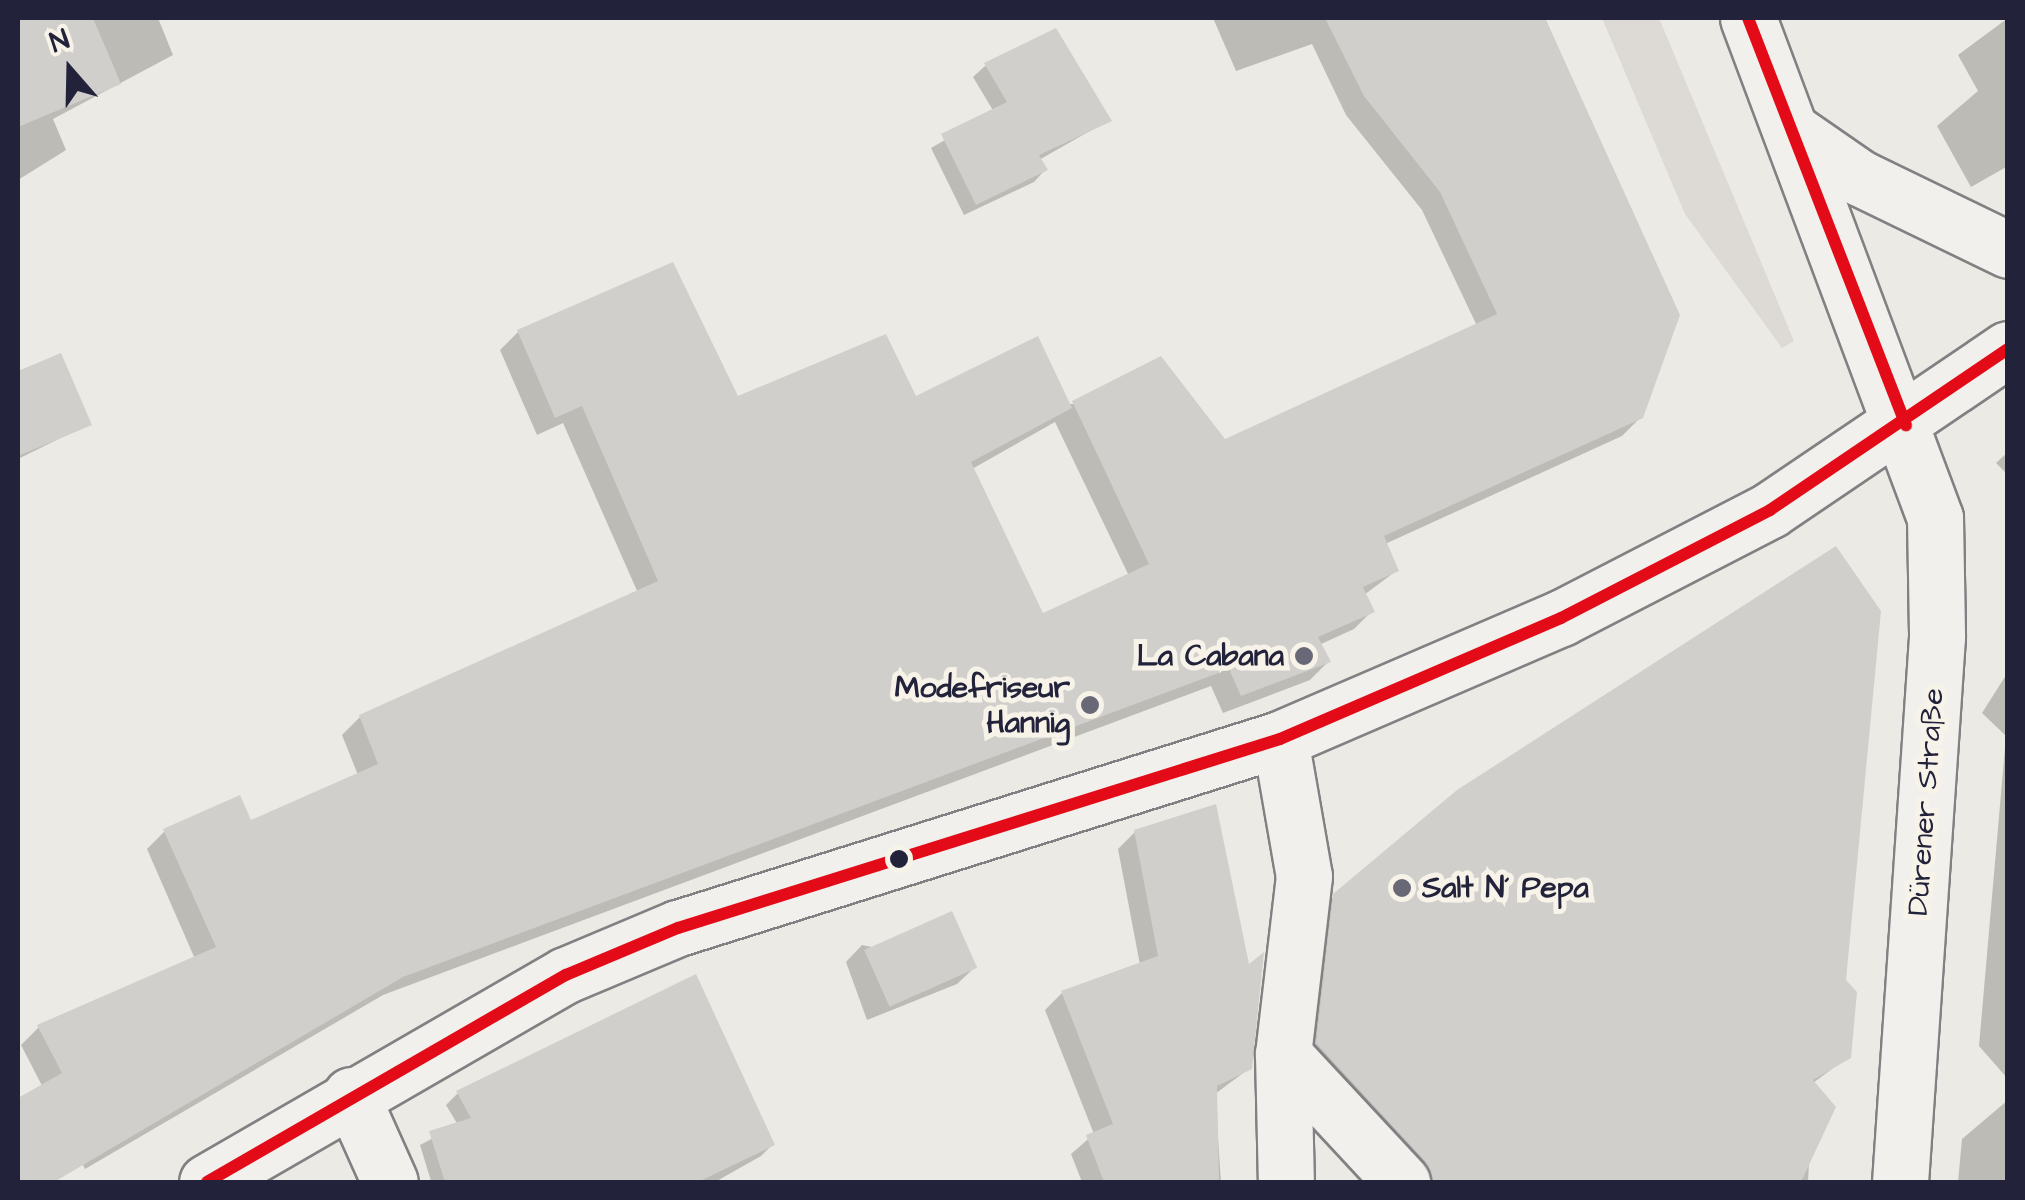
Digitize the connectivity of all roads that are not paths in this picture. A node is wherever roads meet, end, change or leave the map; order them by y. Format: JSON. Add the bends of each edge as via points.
{"nodes":[{"id":1,"x":1748,"y":18,"type":"edge"},
{"id":2,"x":1792,"y":130,"type":"junction"},
{"id":3,"x":2008,"y":250,"type":"edge"},
{"id":4,"x":2008,"y":349,"type":"edge"},
{"id":5,"x":1906,"y":425,"type":"junction"},
{"id":6,"x":1280,"y":739,"type":"junction"},
{"id":7,"x":1283,"y":1054,"type":"junction"},
{"id":8,"x":350,"y":1096,"type":"junction"},
{"id":9,"x":207,"y":1182,"type":"edge"},
{"id":10,"x":390,"y":1182,"type":"edge"},
{"id":11,"x":1286,"y":1182,"type":"edge"},
{"id":12,"x":1402,"y":1182,"type":"edge"},
{"id":13,"x":1900,"y":1182,"type":"edge"}],
"edges":[{"from":1,"to":2,"type":"street","name":"Dürener Straße"},
{"from":2,"to":3,"type":"street","via":[[1860,178]]},
{"from":2,"to":5,"type":"street","name":"Dürener Straße"},
{"from":4,"to":5,"type":"street"},
{"from":5,"to":6,"type":"street","via":[[1770,510],[1560,618]]},
{"from":5,"to":13,"type":"street","name":"Dürener Straße","via":[[1935,518],[1938,636]]},
{"from":6,"to":7,"type":"street","via":[[1304,876]]},
{"from":6,"to":8,"type":"street","via":[[678,928],[566,975]]},
{"from":7,"to":11,"type":"street"},
{"from":7,"to":12,"type":"street"},
{"from":8,"to":9,"type":"street"},
{"from":8,"to":10,"type":"street"}]}
